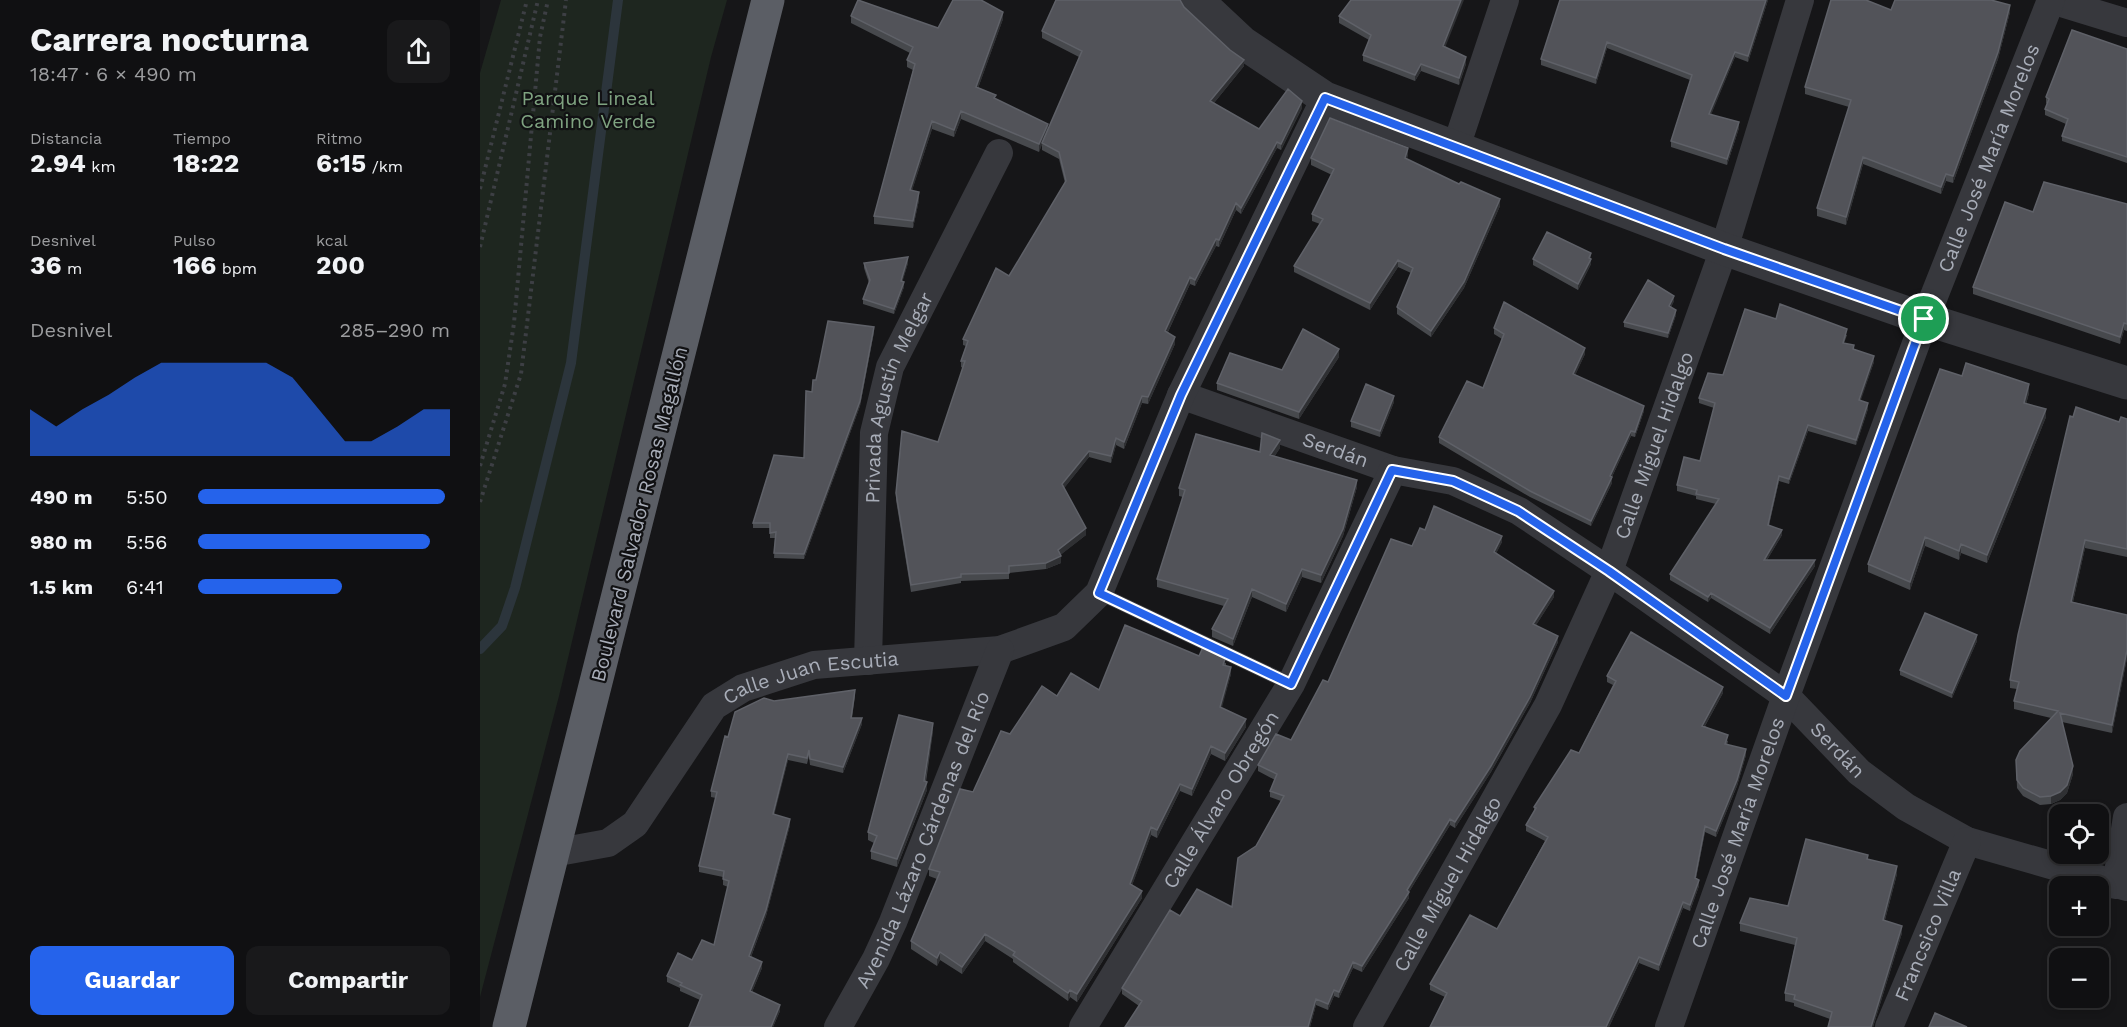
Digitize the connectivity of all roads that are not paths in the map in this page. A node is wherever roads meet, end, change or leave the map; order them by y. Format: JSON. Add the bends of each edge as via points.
{"nodes":[{"id":1,"x":768,"y":0,"type":"edge"},
{"id":2,"x":1197,"y":0,"type":"edge"},
{"id":3,"x":1505,"y":0,"type":"edge"},
{"id":4,"x":1800,"y":0,"type":"edge"},
{"id":5,"x":2051,"y":0,"type":"edge"},
{"id":6,"x":2127,"y":22,"type":"edge"},
{"id":7,"x":1325,"y":98,"type":"junction"},
{"id":8,"x":1456,"y":147,"type":"junction"},
{"id":9,"x":999,"y":153,"type":"dead end"},
{"id":10,"x":1724,"y":249,"type":"junction"},
{"id":11,"x":1924,"y":319,"type":"junction"},
{"id":12,"x":2127,"y":382,"type":"edge"},
{"id":13,"x":1181,"y":395,"type":"junction"},
{"id":14,"x":1392,"y":470,"type":"junction"},
{"id":15,"x":1609,"y":571,"type":"junction"},
{"id":16,"x":1099,"y":593,"type":"junction"},
{"id":17,"x":1000,"y":650,"type":"junction"},
{"id":18,"x":868,"y":661,"type":"junction"},
{"id":19,"x":1291,"y":684,"type":"junction"},
{"id":20,"x":1786,"y":696,"type":"junction"},
{"id":21,"x":2127,"y":817,"type":"edge"},
{"id":22,"x":1967,"y":841,"type":"junction"},
{"id":23,"x":553,"y":854,"type":"junction"},
{"id":24,"x":2122,"y":886,"type":"edge"},
{"id":25,"x":509,"y":1027,"type":"edge"},
{"id":26,"x":838,"y":1027,"type":"edge"},
{"id":27,"x":1083,"y":1027,"type":"edge"},
{"id":28,"x":1367,"y":1027,"type":"edge"},
{"id":29,"x":1669,"y":1027,"type":"edge"},
{"id":30,"x":1889,"y":1027,"type":"edge"}],
"edges":[{"from":1,"to":23,"type":"highway","name":"Boulevard Salvador Rosas Magallón"},
{"from":2,"to":7,"type":"street","via":[[1244,44]]},
{"from":3,"to":8,"type":"street"},
{"from":4,"to":10,"type":"street","name":"Calle Miguel Hidalgo"},
{"from":5,"to":6,"type":"street"},
{"from":5,"to":11,"type":"street","name":"Calle José María Morelos"},
{"from":7,"to":8,"type":"street"},
{"from":7,"to":13,"type":"street"},
{"from":8,"to":10,"type":"street"},
{"from":9,"to":18,"type":"street","name":"Privada Agustín Melgar","via":[[888,378],[874,433]]},
{"from":10,"to":11,"type":"street"},
{"from":10,"to":15,"type":"street","name":"Calle Miguel Hidalgo"},
{"from":11,"to":12,"type":"street"},
{"from":11,"to":20,"type":"street","name":"Calle José María Morelos"},
{"from":13,"to":14,"type":"street","name":"Serdán"},
{"from":13,"to":16,"type":"street"},
{"from":14,"to":15,"type":"street","name":"Serdán","via":[[1453,481],[1518,511]]},
{"from":14,"to":19,"type":"street","name":"Calle Álvaro Obregón"},
{"from":15,"to":20,"type":"street","name":"Serdán"},
{"from":15,"to":28,"type":"street","name":"Calle Miguel Hidalgo","via":[[1548,705]]},
{"from":16,"to":17,"type":"street","name":"Calle Juan Escutia","via":[[1064,627]]},
{"from":16,"to":19,"type":"lane"},
{"from":17,"to":18,"type":"street","name":"Calle Juan Escutia"},
{"from":17,"to":26,"type":"street","name":"Avenida Lázaro Cárdenas del Río","via":[[893,922]]},
{"from":18,"to":23,"type":"street","name":"Calle Juan Escutia","via":[[814,665],[743,688],[714,706],[635,824],[608,843]]},
{"from":19,"to":27,"type":"street","name":"Calle Álvaro Obregón"},
{"from":20,"to":22,"type":"street","name":"Serdán","via":[[1859,772],[1906,807]]},
{"from":20,"to":29,"type":"street","name":"Calle José María Morelos"},
{"from":21,"to":24,"type":"street"},
{"from":22,"to":24,"type":"street","name":"Serdán"},
{"from":22,"to":30,"type":"street","name":"Francsico Villa"},
{"from":23,"to":25,"type":"highway","name":"Boulevard Salvador Rosas Magallón"}]}
